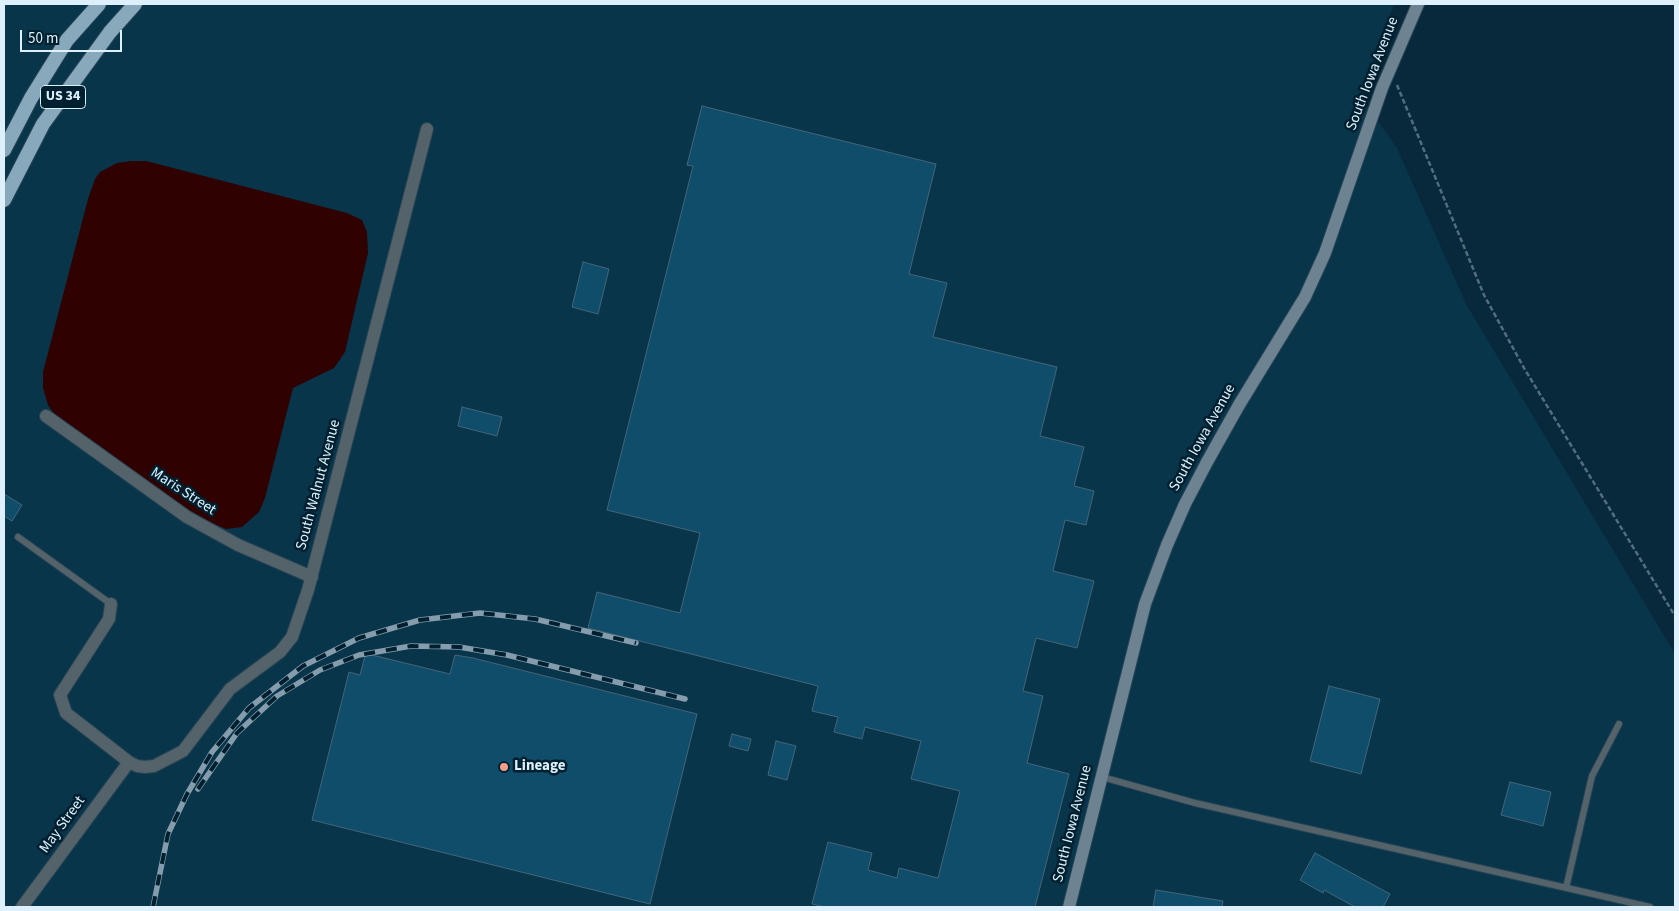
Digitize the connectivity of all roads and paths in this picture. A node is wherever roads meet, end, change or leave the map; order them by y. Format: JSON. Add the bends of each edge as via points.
{"nodes":[{"id":1,"x":99,"y":4,"type":"edge"},
{"id":2,"x":135,"y":4,"type":"edge"},
{"id":3,"x":1418,"y":4,"type":"edge"},
{"id":4,"x":1390,"y":69,"type":"junction"},
{"id":5,"x":427,"y":129,"type":"dead end"},
{"id":6,"x":4,"y":150,"type":"edge"},
{"id":7,"x":4,"y":200,"type":"edge"},
{"id":8,"x":46,"y":416,"type":"dead end"},
{"id":9,"x":18,"y":537,"type":"dead end"},
{"id":10,"x":312,"y":577,"type":"junction"},
{"id":11,"x":110,"y":604,"type":"joint"},
{"id":12,"x":1675,"y":616,"type":"edge"},
{"id":13,"x":1619,"y":724,"type":"dead end"},
{"id":14,"x":129,"y":762,"type":"junction"},
{"id":15,"x":1102,"y":778,"type":"junction"},
{"id":16,"x":1566,"y":888,"type":"junction"},
{"id":17,"x":22,"y":907,"type":"edge"},
{"id":18,"x":1069,"y":907,"type":"edge"},
{"id":19,"x":1650,"y":907,"type":"edge"}],
"edges":[{"from":1,"to":6,"type":"highway","number":"US 34","via":[[67,40]]},
{"from":2,"to":7,"type":"highway","number":"US 34","via":[[110,32],[43,124]]},
{"from":3,"to":4,"type":"main road","name":"South Iowa Avenue"},
{"from":4,"to":12,"type":"path","via":[[1484,295],[1524,368]]},
{"from":4,"to":15,"type":"main road","name":"South Iowa Avenue","via":[[1325,253],[1305,297],[1207,462],[1167,546],[1145,604]]},
{"from":5,"to":10,"type":"street","name":"South Walnut Avenue"},
{"from":8,"to":10,"type":"street","name":"Maris Street","via":[[187,517]]},
{"from":9,"to":11,"type":"lane"},
{"from":10,"to":14,"type":"street","name":"South Walnut Avenue","via":[[292,637],[280,652],[230,689],[183,751],[154,766],[137,766]]},
{"from":11,"to":14,"type":"street","via":[[109,619],[60,696],[66,713]]},
{"from":13,"to":16,"type":"lane","via":[[1592,776]]},
{"from":14,"to":17,"type":"street","name":"May Street"},
{"from":15,"to":16,"type":"lane","via":[[1195,803]]},
{"from":15,"to":18,"type":"main road","name":"South Iowa Avenue"},
{"from":16,"to":19,"type":"lane"}]}
